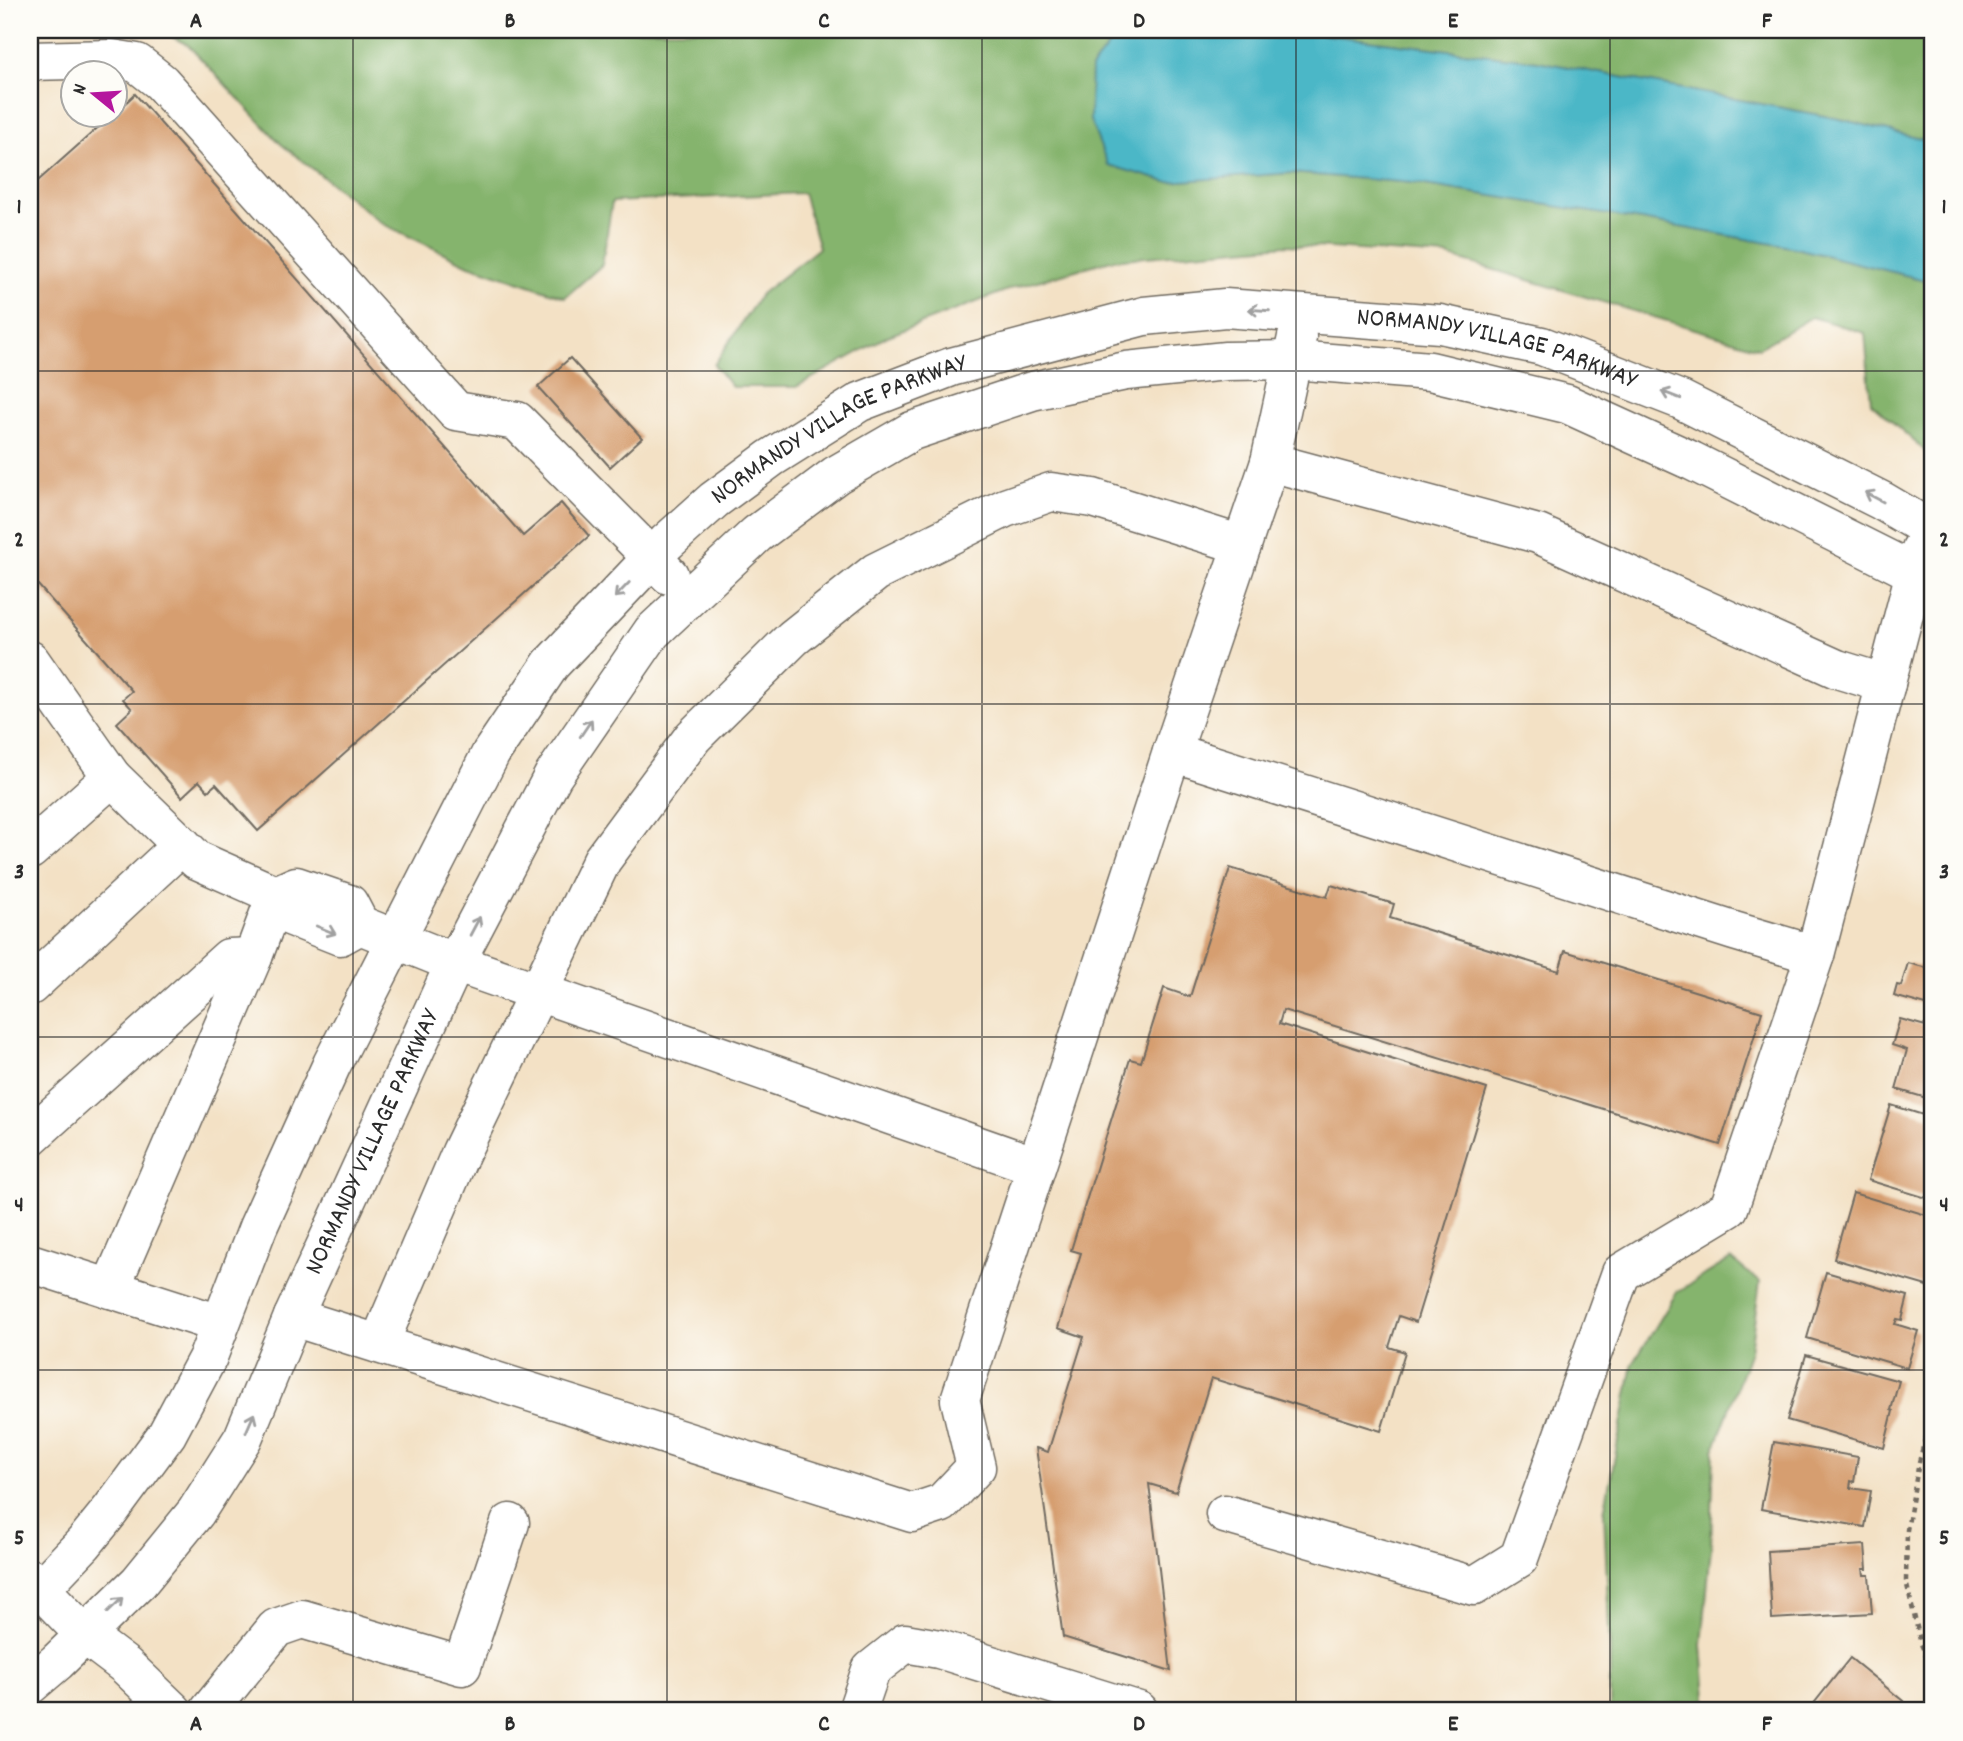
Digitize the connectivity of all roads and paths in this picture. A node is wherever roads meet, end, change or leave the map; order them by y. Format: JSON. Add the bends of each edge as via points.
{"nodes":[{"id":1,"x":30,"y":61,"type":"edge"},
{"id":2,"x":1301,"y":313,"type":"junction"},
{"id":3,"x":1026,"y":346,"type":"junction"},
{"id":4,"x":1293,"y":360,"type":"junction"},
{"id":5,"x":1032,"y":391,"type":"junction"},
{"id":6,"x":1270,"y":462,"type":"junction"},
{"id":7,"x":1930,"y":530,"type":"edge"},
{"id":8,"x":1242,"y":545,"type":"junction"},
{"id":9,"x":660,"y":550,"type":"junction"},
{"id":10,"x":1924,"y":578,"type":"edge"},
{"id":11,"x":696,"y":590,"type":"junction"},
{"id":12,"x":33,"y":673,"type":"edge"},
{"id":13,"x":1886,"y":684,"type":"junction"},
{"id":14,"x":1172,"y":751,"type":"junction"},
{"id":15,"x":112,"y":777,"type":"junction"},
{"id":16,"x":182,"y":845,"type":"junction"},
{"id":17,"x":30,"y":850,"type":"edge"},
{"id":18,"x":276,"y":895,"type":"junction"},
{"id":19,"x":395,"y":939,"type":"junction"},
{"id":20,"x":1815,"y":955,"type":"junction"},
{"id":21,"x":253,"y":957,"type":"junction"},
{"id":22,"x":454,"y":963,"type":"junction"},
{"id":23,"x":30,"y":986,"type":"edge"},
{"id":24,"x":539,"y":993,"type":"junction"},
{"id":25,"x":30,"y":1137,"type":"edge"},
{"id":26,"x":1036,"y":1166,"type":"junction"},
{"id":27,"x":30,"y":1263,"type":"edge"},
{"id":28,"x":110,"y":1289,"type":"junction"},
{"id":29,"x":293,"y":1317,"type":"junction"},
{"id":30,"x":220,"y":1324,"type":"junction"},
{"id":31,"x":379,"y":1344,"type":"junction"},
{"id":32,"x":1933,"y":1409,"type":"edge"},
{"id":33,"x":1225,"y":1514,"type":"dead end"},
{"id":34,"x":510,"y":1523,"type":"dead end"},
{"id":35,"x":33,"y":1588,"type":"edge"},
{"id":36,"x":85,"y":1635,"type":"junction"},
{"id":37,"x":1933,"y":1672,"type":"edge"},
{"id":38,"x":30,"y":1685,"type":"edge"},
{"id":39,"x":173,"y":1711,"type":"edge"},
{"id":40,"x":209,"y":1711,"type":"edge"},
{"id":41,"x":857,"y":1711,"type":"edge"},
{"id":42,"x":1139,"y":1711,"type":"edge"}],
"edges":[{"from":1,"to":9,"type":"street","via":[[137,62],[161,82],[456,411],[517,421]]},
{"from":2,"to":3,"type":"street","name":"NORMANDY VILLAGE PARKWAY","one_way":true,"via":[[1226,308],[1143,316]]},
{"from":2,"to":4,"type":"street"},
{"from":7,"to":2,"type":"street","name":"NORMANDY VILLAGE PARKWAY","one_way":true,"via":[[1682,400],[1542,346],[1440,324]]},
{"from":3,"to":5,"type":"street"},
{"from":3,"to":9,"type":"street","name":"NORMANDY VILLAGE PARKWAY","via":[[860,402],[714,500]]},
{"from":4,"to":5,"type":"street","name":"NORMANDY VILLAGE PARKWAY","via":[[1126,371]]},
{"from":4,"to":6,"type":"street"},
{"from":4,"to":10,"type":"street","name":"NORMANDY VILLAGE PARKWAY","via":[[1430,370],[1567,404],[1692,461]]},
{"from":5,"to":11,"type":"street","name":"NORMANDY VILLAGE PARKWAY","via":[[912,431],[847,469],[757,534]]},
{"from":6,"to":8,"type":"street"},
{"from":6,"to":13,"type":"street","via":[[1538,534],[1837,668]]},
{"from":7,"to":10,"type":"street"},
{"from":8,"to":14,"type":"street"},
{"from":8,"to":24,"type":"street","via":[[1093,498],[1051,492],[1005,508],[876,572],[793,638],[693,737],[602,860]]},
{"from":9,"to":11,"type":"street"},
{"from":9,"to":19,"type":"street","name":"NORMANDY VILLAGE PARKWAY","one_way":true,"via":[[551,664],[491,753]]},
{"from":10,"to":13,"type":"street"},
{"from":22,"to":11,"type":"street","name":"NORMANDY VILLAGE PARKWAY","one_way":true,"via":[[553,776],[652,632]]},
{"from":12,"to":15,"type":"street"},
{"from":13,"to":20,"type":"street"},
{"from":14,"to":20,"type":"street"},
{"from":14,"to":26,"type":"street"},
{"from":15,"to":16,"type":"street"},
{"from":15,"to":17,"type":"street"},
{"from":16,"to":18,"type":"street","via":[[197,860]]},
{"from":16,"to":23,"type":"street"},
{"from":18,"to":19,"type":"street","via":[[296,886],[349,904],[360,925]]},
{"from":18,"to":21,"type":"street"},
{"from":19,"to":22,"type":"street"},
{"from":19,"to":30,"type":"street","name":"NORMANDY VILLAGE PARKWAY","via":[[263,1214]]},
{"from":20,"to":33,"type":"street","via":[[1729,1208],[1621,1273],[1519,1558],[1474,1586]]},
{"from":21,"to":25,"type":"street","via":[[229,958]]},
{"from":21,"to":28,"type":"street"},
{"from":22,"to":24,"type":"street"},
{"from":22,"to":29,"type":"street","name":"NORMANDY VILLAGE PARKWAY"},
{"from":24,"to":26,"type":"street"},
{"from":24,"to":31,"type":"street","via":[[461,1152]]},
{"from":26,"to":31,"type":"street","via":[[960,1400],[976,1467],[943,1503],[912,1513]]},
{"from":27,"to":28,"type":"street"},
{"from":28,"to":30,"type":"street"},
{"from":29,"to":31,"type":"street"},
{"from":36,"to":29,"type":"street","name":"NORMANDY VILLAGE PARKWAY","one_way":true,"via":[[139,1582],[196,1511],[243,1438]]},
{"from":30,"to":35,"type":"street","name":"NORMANDY VILLAGE PARKWAY","via":[[208,1357],[167,1434],[102,1522]]},
{"from":32,"to":37,"type":"path","via":[[1907,1530],[1906,1581],[1921,1644]]},
{"from":34,"to":40,"type":"street","via":[[462,1666],[302,1619],[276,1628]]},
{"from":35,"to":36,"type":"street"},
{"from":36,"to":38,"type":"street","name":"NORMANDY VILLAGE PARKWAY"},
{"from":36,"to":39,"type":"street"},
{"from":41,"to":42,"type":"street","via":[[871,1670],[905,1643],[939,1649]]}]}
